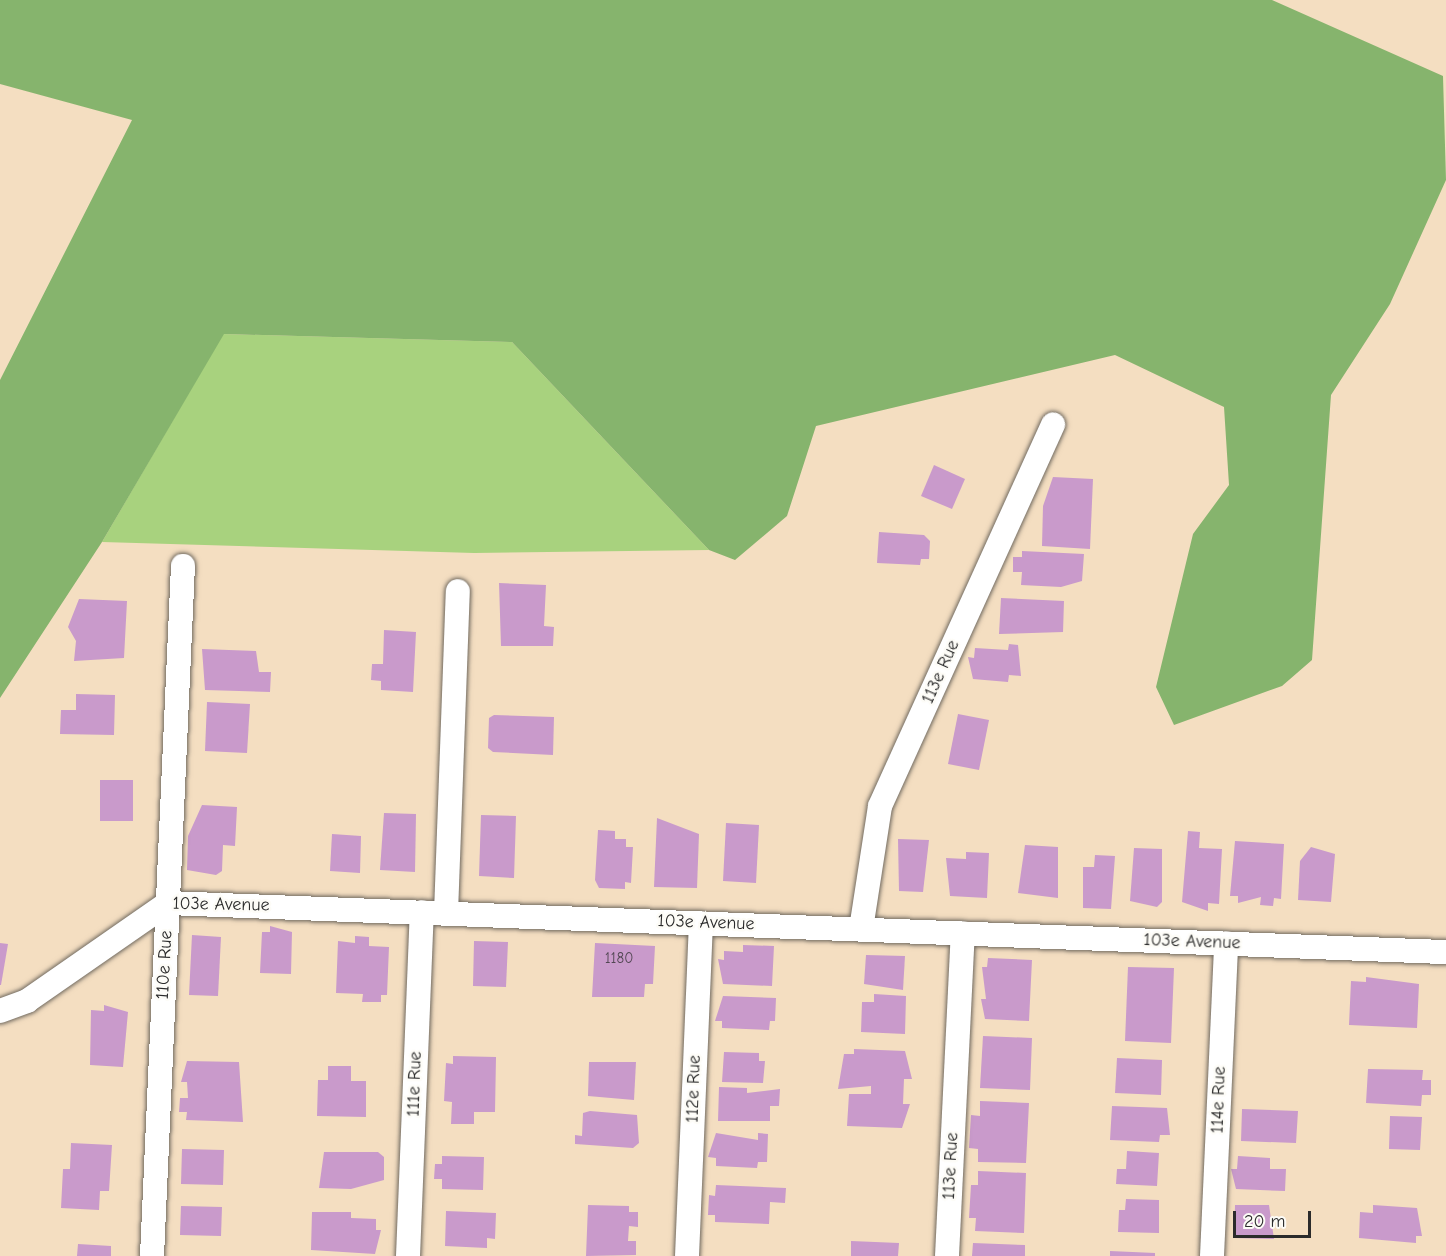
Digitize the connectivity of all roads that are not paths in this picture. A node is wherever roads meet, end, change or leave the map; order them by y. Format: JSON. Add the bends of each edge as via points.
{"nodes":[{"id":1,"x":1053,"y":424,"type":"dead end"},
{"id":2,"x":183,"y":566,"type":"dead end"},
{"id":3,"x":458,"y":591,"type":"dead end"},
{"id":4,"x":168,"y":903,"type":"junction"},
{"id":5,"x":422,"y":912,"type":"junction"},
{"id":6,"x":446,"y":913,"type":"junction"},
{"id":7,"x":701,"y":923,"type":"junction"},
{"id":8,"x":861,"y":929,"type":"junction"},
{"id":9,"x":963,"y":933,"type":"junction"},
{"id":10,"x":1226,"y":943,"type":"junction"},
{"id":11,"x":1446,"y":952,"type":"edge"},
{"id":12,"x":0,"y":1011,"type":"edge"},
{"id":13,"x":152,"y":1256,"type":"edge"},
{"id":14,"x":408,"y":1256,"type":"edge"},
{"id":15,"x":687,"y":1256,"type":"edge"},
{"id":16,"x":947,"y":1256,"type":"edge"},
{"id":17,"x":1212,"y":1256,"type":"edge"}],
"edges":[{"from":1,"to":8,"type":"street","name":"113e Rue","via":[[879,806]]},
{"from":2,"to":4,"type":"street","name":"110e Rue"},
{"from":3,"to":6,"type":"street"},
{"from":4,"to":5,"type":"street","name":"103e Avenue"},
{"from":4,"to":12,"type":"street","name":"103e Avenue","via":[[27,1001]]},
{"from":4,"to":13,"type":"street","name":"110e Rue"},
{"from":5,"to":6,"type":"street","name":"103e Avenue"},
{"from":5,"to":14,"type":"street","name":"111e Rue"},
{"from":6,"to":7,"type":"street","name":"103e Avenue"},
{"from":7,"to":8,"type":"street","name":"103e Avenue"},
{"from":7,"to":15,"type":"street","name":"112e Rue"},
{"from":8,"to":9,"type":"street","name":"103e Avenue"},
{"from":9,"to":10,"type":"street","name":"103e Avenue"},
{"from":9,"to":16,"type":"street","name":"113e Rue"},
{"from":10,"to":11,"type":"street","name":"103e Avenue"},
{"from":10,"to":17,"type":"street","name":"114e Rue"}]}
